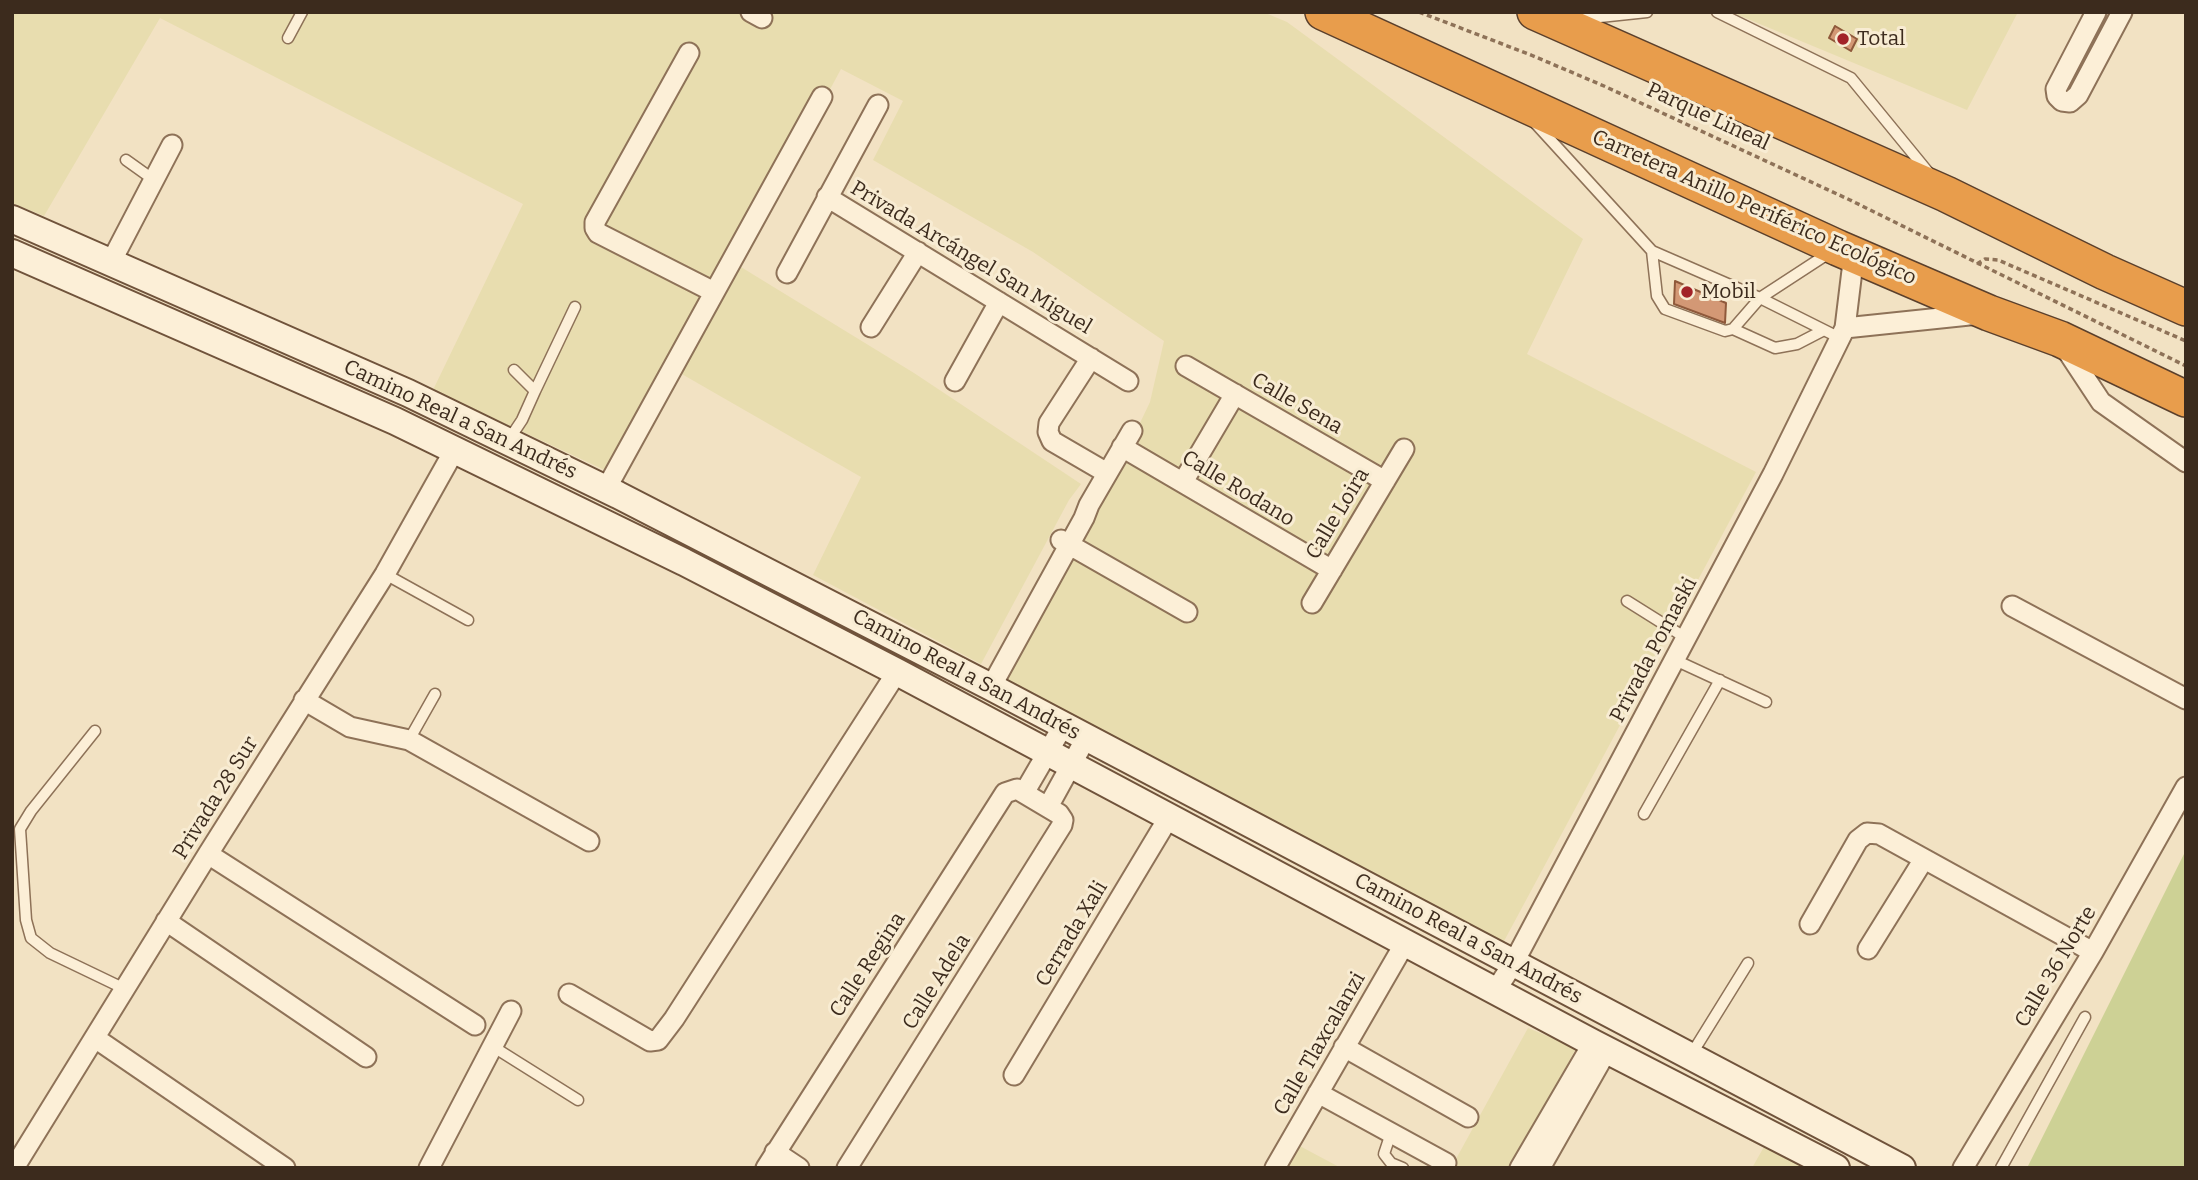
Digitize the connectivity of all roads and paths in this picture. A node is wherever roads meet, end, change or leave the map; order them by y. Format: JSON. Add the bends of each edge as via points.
{"nodes":[{"id":1,"x":302,"y":12,"type":"edge"},
{"id":2,"x":1323,"y":12,"type":"edge"},
{"id":3,"x":1419,"y":12,"type":"edge"},
{"id":4,"x":1647,"y":12,"type":"edge"},
{"id":5,"x":1717,"y":12,"type":"edge"},
{"id":6,"x":2096,"y":12,"type":"edge"},
{"id":7,"x":2122,"y":12,"type":"edge"},
{"id":8,"x":1545,"y":17,"type":"edge"},
{"id":9,"x":288,"y":38,"type":"dead end"},
{"id":10,"x":689,"y":53,"type":"dead end"},
{"id":11,"x":822,"y":97,"type":"dead end"},
{"id":12,"x":1512,"y":98,"type":"junction"},
{"id":13,"x":878,"y":105,"type":"dead end"},
{"id":14,"x":172,"y":145,"type":"dead end"},
{"id":15,"x":126,"y":160,"type":"dead end"},
{"id":16,"x":154,"y":180,"type":"junction"},
{"id":17,"x":1946,"y":194,"type":"junction"},
{"id":18,"x":827,"y":198,"type":"junction"},
{"id":19,"x":12,"y":219,"type":"edge"},
{"id":20,"x":1652,"y":251,"type":"junction"},
{"id":21,"x":1846,"y":251,"type":"junction"},
{"id":22,"x":12,"y":253,"type":"edge"},
{"id":23,"x":918,"y":253,"type":"junction"},
{"id":24,"x":111,"y":262,"type":"junction"},
{"id":25,"x":1977,"y":264,"type":"junction"},
{"id":26,"x":787,"y":273,"type":"dead end"},
{"id":27,"x":714,"y":292,"type":"junction"},
{"id":28,"x":1759,"y":298,"type":"junction"},
{"id":29,"x":999,"y":302,"type":"junction"},
{"id":30,"x":575,"y":307,"type":"dead end"},
{"id":31,"x":2186,"y":308,"type":"edge"},
{"id":32,"x":1989,"y":313,"type":"junction"},
{"id":33,"x":871,"y":327,"type":"dead end"},
{"id":34,"x":1733,"y":328,"type":"junction"},
{"id":35,"x":1836,"y":332,"type":"junction"},
{"id":36,"x":2060,"y":339,"type":"junction"},
{"id":37,"x":2186,"y":341,"type":"edge"},
{"id":38,"x":1091,"y":358,"type":"junction"},
{"id":39,"x":1186,"y":366,"type":"dead end"},
{"id":40,"x":2186,"y":366,"type":"edge"},
{"id":41,"x":514,"y":370,"type":"dead end"},
{"id":42,"x":955,"y":381,"type":"dead end"},
{"id":43,"x":1128,"y":381,"type":"dead end"},
{"id":44,"x":535,"y":391,"type":"junction"},
{"id":45,"x":408,"y":393,"type":"junction"},
{"id":46,"x":1235,"y":394,"type":"junction"},
{"id":47,"x":2186,"y":399,"type":"edge"},
{"id":48,"x":395,"y":421,"type":"junction"},
{"id":49,"x":508,"y":441,"type":"junction"},
{"id":50,"x":1404,"y":449,"type":"dead end"},
{"id":51,"x":454,"y":451,"type":"junction"},
{"id":52,"x":2186,"y":462,"type":"edge"},
{"id":53,"x":1107,"y":474,"type":"junction"},
{"id":54,"x":1385,"y":481,"type":"junction"},
{"id":55,"x":1183,"y":482,"type":"junction"},
{"id":56,"x":606,"y":489,"type":"junction"},
{"id":57,"x":1065,"y":542,"type":"junction"},
{"id":58,"x":1332,"y":570,"type":"junction"},
{"id":59,"x":385,"y":574,"type":"junction"},
{"id":60,"x":1627,"y":601,"type":"dead end"},
{"id":61,"x":1312,"y":603,"type":"dead end"},
{"id":62,"x":2011,"y":606,"type":"dead end"},
{"id":63,"x":1187,"y":612,"type":"dead end"},
{"id":64,"x":468,"y":620,"type":"dead end"},
{"id":65,"x":1686,"y":638,"type":"junction"},
{"id":66,"x":1675,"y":660,"type":"junction"},
{"id":67,"x":897,"y":672,"type":"junction"},
{"id":68,"x":1720,"y":680,"type":"junction"},
{"id":69,"x":986,"y":684,"type":"junction"},
{"id":70,"x":435,"y":694,"type":"dead end"},
{"id":71,"x":2186,"y":699,"type":"edge"},
{"id":72,"x":304,"y":700,"type":"junction"},
{"id":73,"x":1766,"y":702,"type":"dead end"},
{"id":74,"x":95,"y":731,"type":"dead end"},
{"id":75,"x":1075,"y":732,"type":"junction"},
{"id":76,"x":409,"y":740,"type":"junction"},
{"id":77,"x":1060,"y":758,"type":"junction"},
{"id":78,"x":2186,"y":787,"type":"edge"},
{"id":79,"x":1017,"y":791,"type":"junction"},
{"id":80,"x":1048,"y":807,"type":"junction"},
{"id":81,"x":1644,"y":814,"type":"dead end"},
{"id":82,"x":1169,"y":817,"type":"junction"},
{"id":83,"x":589,"y":841,"type":"dead end"},
{"id":84,"x":208,"y":854,"type":"junction"},
{"id":85,"x":1924,"y":859,"type":"junction"},
{"id":86,"x":166,"y":921,"type":"junction"},
{"id":87,"x":1810,"y":924,"type":"dead end"},
{"id":88,"x":1405,"y":943,"type":"junction"},
{"id":89,"x":1868,"y":949,"type":"dead end"},
{"id":90,"x":2093,"y":952,"type":"junction"},
{"id":91,"x":1514,"y":962,"type":"junction"},
{"id":92,"x":1748,"y":963,"type":"dead end"},
{"id":93,"x":125,"y":989,"type":"junction"},
{"id":94,"x":1496,"y":990,"type":"junction"},
{"id":95,"x":569,"y":994,"type":"dead end"},
{"id":96,"x":511,"y":1011,"type":"dead end"},
{"id":97,"x":2085,"y":1017,"type":"dead end"},
{"id":98,"x":475,"y":1025,"type":"dead end"},
{"id":99,"x":95,"y":1038,"type":"junction"},
{"id":100,"x":491,"y":1046,"type":"junction"},
{"id":101,"x":1600,"y":1046,"type":"junction"},
{"id":102,"x":1344,"y":1047,"type":"junction"},
{"id":103,"x":1690,"y":1056,"type":"junction"},
{"id":104,"x":366,"y":1057,"type":"dead end"},
{"id":105,"x":1014,"y":1075,"type":"dead end"},
{"id":106,"x":1729,"y":1076,"type":"junction"},
{"id":107,"x":1318,"y":1093,"type":"junction"},
{"id":108,"x":578,"y":1100,"type":"dead end"},
{"id":109,"x":1714,"y":1105,"type":"junction"},
{"id":110,"x":1468,"y":1117,"type":"dead end"},
{"id":111,"x":1391,"y":1133,"type":"junction"},
{"id":112,"x":770,"y":1160,"type":"edge"},
{"id":113,"x":1446,"y":1163,"type":"dead end"},
{"id":114,"x":14,"y":1168,"type":"edge"},
{"id":115,"x":285,"y":1168,"type":"edge"},
{"id":116,"x":429,"y":1168,"type":"edge"},
{"id":117,"x":799,"y":1168,"type":"edge"},
{"id":118,"x":847,"y":1168,"type":"edge"},
{"id":119,"x":1275,"y":1168,"type":"edge"},
{"id":120,"x":1403,"y":1168,"type":"edge"},
{"id":121,"x":1520,"y":1168,"type":"edge"},
{"id":122,"x":1539,"y":1168,"type":"edge"},
{"id":123,"x":1836,"y":1168,"type":"edge"},
{"id":124,"x":1902,"y":1168,"type":"edge"},
{"id":125,"x":1963,"y":1168,"type":"edge"},
{"id":126,"x":2001,"y":1168,"type":"edge"}],
"edges":[{"from":1,"to":9,"type":"lane"},
{"from":2,"to":12,"type":"highway","name":"Carretera Anillo Periférico Ecológico"},
{"from":3,"to":25,"type":"path","name":"Parque Lineal","via":[[1604,86]]},
{"from":4,"to":8,"type":"lane"},
{"from":5,"to":17,"type":"lane","via":[[1851,78]]},
{"from":6,"to":7,"type":"street","via":[[2056,89],[2062,101],[2070,102],[2078,95]]},
{"from":8,"to":17,"type":"highway"},
{"from":10,"to":27,"type":"street","via":[[595,228]]},
{"from":11,"to":27,"type":"street"},
{"from":12,"to":20,"type":"lane"},
{"from":12,"to":21,"type":"highway","name":"Carretera Anillo Periférico Ecológico"},
{"from":13,"to":18,"type":"street"},
{"from":14,"to":16,"type":"street"},
{"from":15,"to":16,"type":"lane"},
{"from":16,"to":24,"type":"street"},
{"from":17,"to":31,"type":"highway"},
{"from":18,"to":23,"type":"street","name":"Privada Arcángel San Miguel"},
{"from":18,"to":26,"type":"street"},
{"from":19,"to":24,"type":"main road","name":"Camino Real a San Andrés"},
{"from":20,"to":28,"type":"lane"},
{"from":20,"to":34,"type":"lane","via":[[1657,296],[1665,309],[1725,331]]},
{"from":21,"to":28,"type":"lane"},
{"from":21,"to":32,"type":"highway","name":"Carretera Anillo Periférico Ecológico"},
{"from":21,"to":35,"type":"street","name":"Privada Pomaski"},
{"from":22,"to":48,"type":"main road","name":"Camino Real a San Andrés"},
{"from":23,"to":29,"type":"street","name":"Privada Arcángel San Miguel"},
{"from":23,"to":33,"type":"street"},
{"from":24,"to":45,"type":"main road","name":"Camino Real a San Andrés"},
{"from":25,"to":37,"type":"path","name":"Parque Lineal","via":[[1992,258]]},
{"from":25,"to":40,"type":"path","name":"Parque Lineal"},
{"from":27,"to":56,"type":"street"},
{"from":28,"to":34,"type":"lane"},
{"from":28,"to":35,"type":"lane"},
{"from":29,"to":38,"type":"street","name":"Privada Arcángel San Miguel"},
{"from":29,"to":42,"type":"street"},
{"from":30,"to":44,"type":"lane"},
{"from":32,"to":35,"type":"street"},
{"from":32,"to":36,"type":"highway","name":"Carretera Anillo Periférico Ecológico"},
{"from":34,"to":35,"type":"lane","via":[[1776,348]]},
{"from":35,"to":65,"type":"street","name":"Privada Pomaski","via":[[1773,474]]},
{"from":36,"to":47,"type":"highway","name":"Carretera Anillo Periférico Ecológico"},
{"from":36,"to":52,"type":"street","via":[[2101,402]]},
{"from":38,"to":43,"type":"street","name":"Privada Arcángel San Miguel"},
{"from":38,"to":53,"type":"street","name":"Privada Arcángel San Miguel","via":[[1048,432],[1052,440]]},
{"from":39,"to":46,"type":"street","name":"Calle Sena"},
{"from":41,"to":44,"type":"lane"},
{"from":44,"to":49,"type":"lane"},
{"from":45,"to":48,"type":"main road"},
{"from":45,"to":49,"type":"main road","name":"Camino Real a San Andrés"},
{"from":46,"to":54,"type":"street","name":"Calle Sena"},
{"from":46,"to":55,"type":"street"},
{"from":48,"to":51,"type":"main road","name":"Camino Real a San Andrés"},
{"from":49,"to":56,"type":"main road","name":"Camino Real a San Andrés"},
{"from":50,"to":54,"type":"street","name":"Calle Loira"},
{"from":51,"to":59,"type":"street","name":"Privada 28 Sur"},
{"from":51,"to":67,"type":"main road","name":"Camino Real a San Andrés"},
{"from":53,"to":55,"type":"street","name":"Calle Rodano","via":[[1127,439]]},
{"from":53,"to":57,"type":"street","via":[[1089,505],[1074,516]]},
{"from":54,"to":58,"type":"street","name":"Calle Loira"},
{"from":55,"to":58,"type":"street","name":"Calle Rodano"},
{"from":56,"to":69,"type":"main road","name":"Camino Real a San Andrés"},
{"from":57,"to":63,"type":"street"},
{"from":57,"to":69,"type":"street"},
{"from":58,"to":61,"type":"street","name":"Calle Loira"},
{"from":59,"to":64,"type":"lane"},
{"from":59,"to":72,"type":"street","name":"Privada 28 Sur"},
{"from":60,"to":65,"type":"lane"},
{"from":62,"to":71,"type":"street"},
{"from":65,"to":66,"type":"street","name":"Privada Pomaski"},
{"from":66,"to":68,"type":"lane"},
{"from":66,"to":91,"type":"street","name":"Privada Pomaski"},
{"from":67,"to":77,"type":"main road","name":"Camino Real a San Andrés"},
{"from":67,"to":95,"type":"street","via":[[658,1040],[650,1041]]},
{"from":68,"to":73,"type":"lane"},
{"from":68,"to":81,"type":"lane"},
{"from":69,"to":75,"type":"main road","name":"Camino Real a San Andrés"},
{"from":70,"to":76,"type":"lane"},
{"from":72,"to":76,"type":"street","via":[[350,727]]},
{"from":72,"to":84,"type":"street","name":"Privada 28 Sur"},
{"from":74,"to":93,"type":"lane","via":[[20,829],[26,920],[31,937],[50,953]]},
{"from":75,"to":77,"type":"street"},
{"from":75,"to":91,"type":"main road","name":"Camino Real a San Andrés"},
{"from":76,"to":83,"type":"street"},
{"from":77,"to":79,"type":"street","name":"Calle Regina"},
{"from":77,"to":80,"type":"street"},
{"from":77,"to":82,"type":"main road","name":"Camino Real a San Andrés"},
{"from":78,"to":90,"type":"street","name":"Calle 36 Norte"},
{"from":79,"to":80,"type":"street"},
{"from":79,"to":112,"type":"street","name":"Calle Regina","via":[[1005,793]]},
{"from":80,"to":118,"type":"street","name":"Calle Adela","via":[[1059,814],[1062,825]]},
{"from":82,"to":88,"type":"main road","name":"Camino Real a San Andrés"},
{"from":82,"to":105,"type":"street","name":"Cerrada Xali"},
{"from":84,"to":86,"type":"street","name":"Privada 28 Sur"},
{"from":84,"to":98,"type":"street"},
{"from":85,"to":87,"type":"street","via":[[1879,834],[1867,833],[1858,840]]},
{"from":85,"to":89,"type":"street"},
{"from":85,"to":90,"type":"street"},
{"from":86,"to":93,"type":"street","name":"Privada 28 Sur"},
{"from":86,"to":104,"type":"street"},
{"from":88,"to":94,"type":"main road","name":"Camino Real a San Andrés"},
{"from":88,"to":102,"type":"street","name":"Calle Tlaxcalanzi"},
{"from":90,"to":125,"type":"street","name":"Calle 36 Norte"},
{"from":91,"to":94,"type":"street","name":"Privada Pomaski"},
{"from":91,"to":103,"type":"main road","name":"Camino Real a San Andrés"},
{"from":92,"to":103,"type":"lane"},
{"from":93,"to":99,"type":"street","name":"Privada 28 Sur"},
{"from":94,"to":101,"type":"main road","name":"Camino Real a San Andrés"},
{"from":96,"to":100,"type":"street"},
{"from":97,"to":126,"type":"lane"},
{"from":99,"to":114,"type":"street","name":"Privada 28 Sur"},
{"from":99,"to":115,"type":"street"},
{"from":100,"to":108,"type":"lane"},
{"from":100,"to":116,"type":"street"},
{"from":101,"to":109,"type":"main road","name":"Camino Real a San Andrés"},
{"from":101,"to":121,"type":"street"},
{"from":101,"to":122,"type":"street"},
{"from":102,"to":107,"type":"street","name":"Calle Tlaxcalanzi"},
{"from":102,"to":110,"type":"street"},
{"from":103,"to":106,"type":"main road","name":"Camino Real a San Andrés"},
{"from":106,"to":109,"type":"main road"},
{"from":106,"to":124,"type":"main road","name":"Camino Real a San Andrés"},
{"from":107,"to":111,"type":"street"},
{"from":107,"to":119,"type":"street","name":"Calle Tlaxcalanzi"},
{"from":109,"to":123,"type":"main road","name":"Camino Real a San Andrés"},
{"from":111,"to":113,"type":"street"},
{"from":111,"to":120,"type":"lane","via":[[1384,1154]]},
{"from":112,"to":117,"type":"street"}]}
